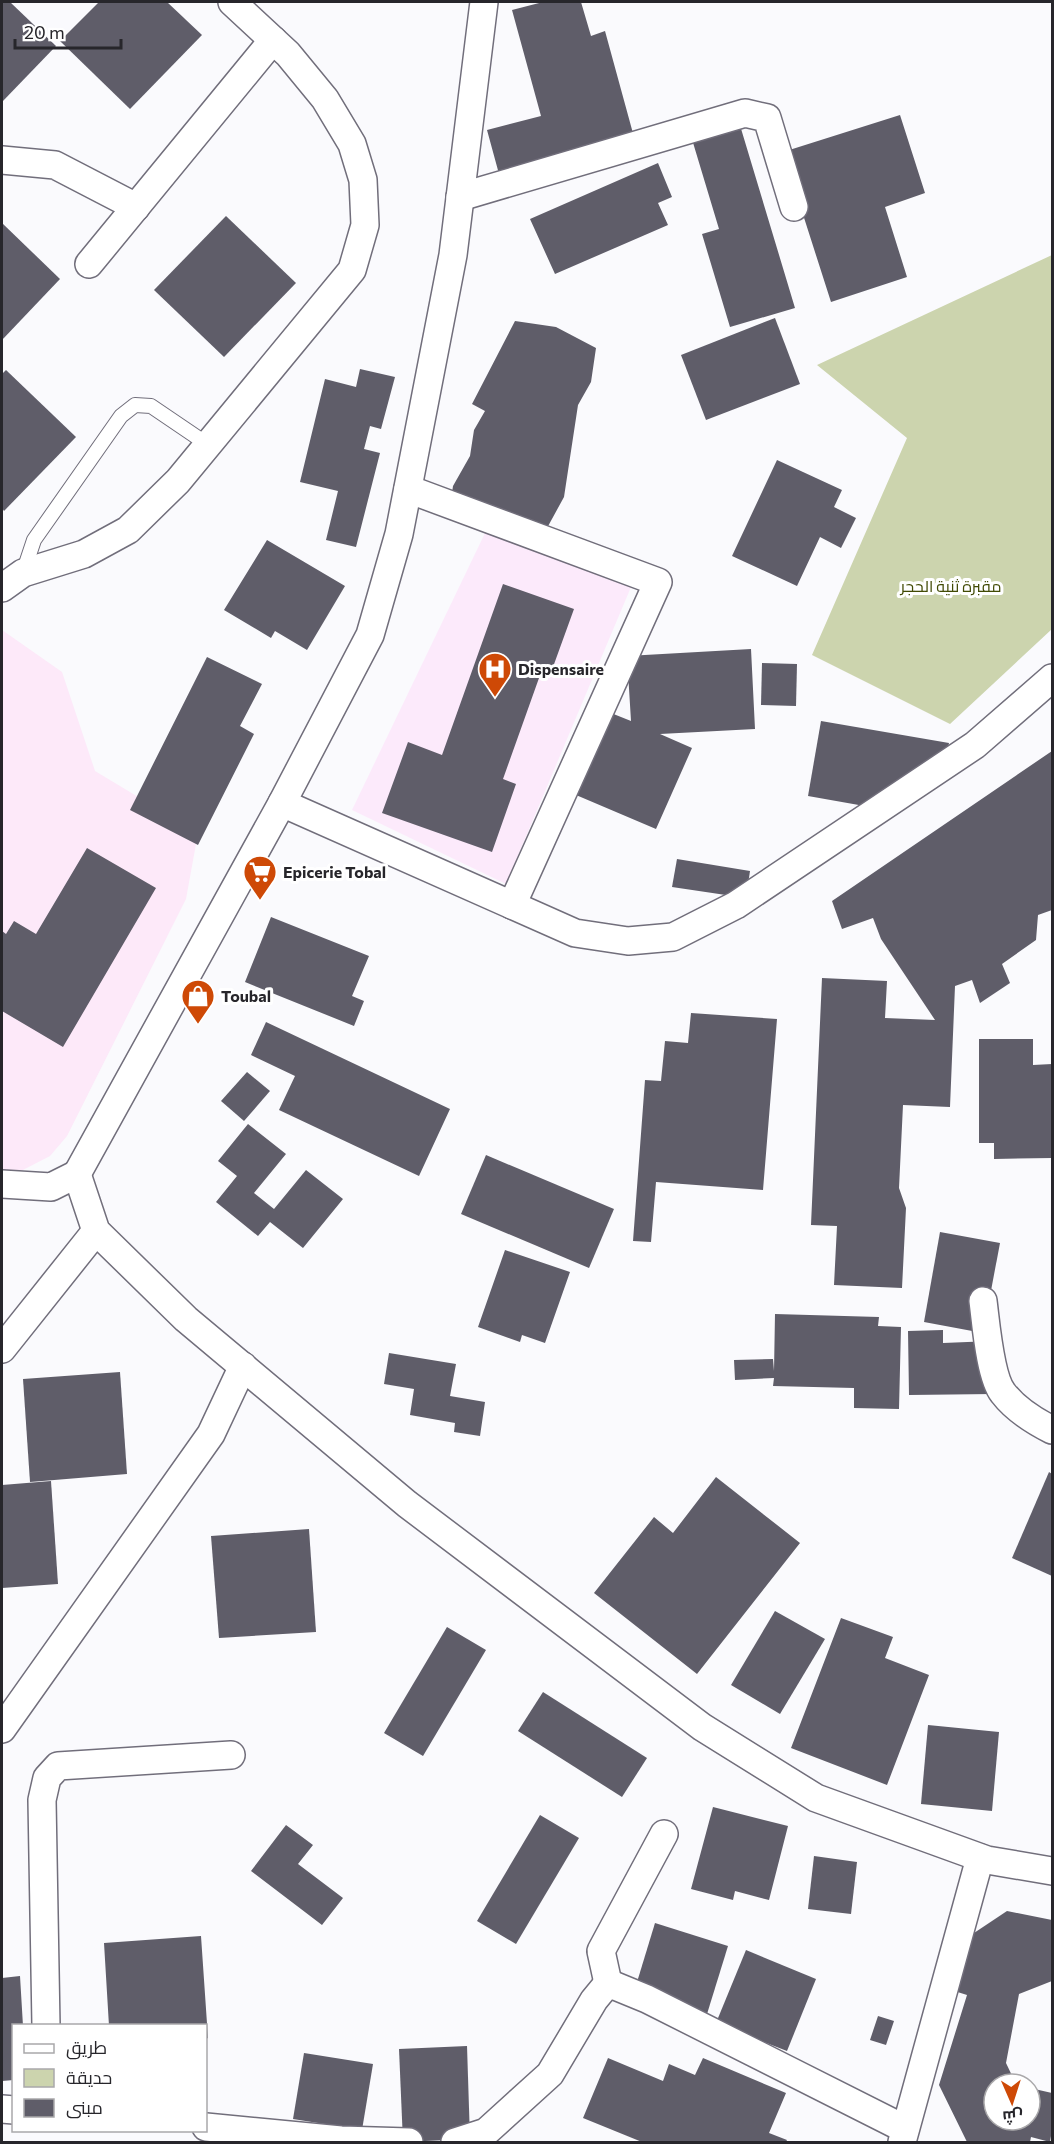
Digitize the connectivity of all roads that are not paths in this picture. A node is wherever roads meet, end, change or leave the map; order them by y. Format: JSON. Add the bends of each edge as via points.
{"nodes":[{"id":1,"x":232,"y":2,"type":"edge"},
{"id":2,"x":484,"y":2,"type":"edge"},
{"id":3,"x":273,"y":40,"type":"junction"},
{"id":4,"x":2,"y":160,"type":"edge"},
{"id":5,"x":460,"y":197,"type":"junction"},
{"id":6,"x":136,"y":207,"type":"junction"},
{"id":7,"x":794,"y":207,"type":"dead end"},
{"id":8,"x":89,"y":264,"type":"dead end"},
{"id":9,"x":207,"y":444,"type":"junction"},
{"id":10,"x":408,"y":489,"type":"junction"},
{"id":11,"x":12,"y":580,"type":"edge"},
{"id":12,"x":1053,"y":678,"type":"edge"},
{"id":13,"x":282,"y":803,"type":"junction"},
{"id":14,"x":512,"y":905,"type":"junction"},
{"id":15,"x":77,"y":1174,"type":"junction"},
{"id":16,"x":2,"y":1184,"type":"edge"},
{"id":17,"x":96,"y":1231,"type":"junction"},
{"id":18,"x":983,"y":1301,"type":"dead end"},
{"id":19,"x":2,"y":1349,"type":"edge"},
{"id":20,"x":243,"y":1366,"type":"junction"},
{"id":21,"x":1053,"y":1430,"type":"edge"},
{"id":22,"x":4,"y":1717,"type":"edge"},
{"id":23,"x":231,"y":1755,"type":"dead end"},
{"id":24,"x":664,"y":1834,"type":"dead end"},
{"id":25,"x":980,"y":1858,"type":"junction"},
{"id":26,"x":1053,"y":1870,"type":"edge"},
{"id":27,"x":608,"y":1983,"type":"junction"},
{"id":28,"x":46,"y":2024,"type":"edge"},
{"id":29,"x":207,"y":2127,"type":"edge"},
{"id":30,"x":903,"y":2136,"type":"edge"},
{"id":31,"x":409,"y":2142,"type":"edge"},
{"id":32,"x":455,"y":2142,"type":"edge"}],
"edges":[{"from":1,"to":3,"type":"street"},
{"from":2,"to":5,"type":"street"},
{"from":3,"to":6,"type":"street"},
{"from":3,"to":9,"type":"street","via":[[325,99],[352,144],[363,180],[366,225],[352,270]]},
{"from":4,"to":6,"type":"street","via":[[55,165]]},
{"from":5,"to":7,"type":"street","via":[[745,113],[767,118]]},
{"from":5,"to":10,"type":"street","via":[[453,255]]},
{"from":6,"to":8,"type":"street"},
{"from":9,"to":11,"type":"street","via":[[178,481],[128,530],[84,555]]},
{"from":9,"to":11,"type":"lane","via":[[151,406],[135,405],[121,416],[33,540]]},
{"from":10,"to":13,"type":"street","via":[[370,635]]},
{"from":10,"to":14,"type":"street","via":[[658,582]]},
{"from":12,"to":14,"type":"street","via":[[975,745],[736,905],[673,937],[628,942],[575,933]]},
{"from":13,"to":14,"type":"street"},
{"from":13,"to":15,"type":"street"},
{"from":15,"to":16,"type":"street","via":[[51,1187]]},
{"from":15,"to":17,"type":"street"},
{"from":17,"to":19,"type":"street"},
{"from":17,"to":20,"type":"street","via":[[186,1319]]},
{"from":18,"to":21,"type":"street","via":[[990,1353],[1002,1392],[1030,1419]]},
{"from":20,"to":22,"type":"street","via":[[211,1434]]},
{"from":20,"to":25,"type":"street","via":[[407,1504],[702,1727],[816,1798]]},
{"from":23,"to":28,"type":"street","via":[[58,1766],[47,1778],[42,1800]]},
{"from":24,"to":27,"type":"street","via":[[601,1951]]},
{"from":25,"to":26,"type":"street"},
{"from":25,"to":30,"type":"street"},
{"from":27,"to":30,"type":"street","via":[[647,1999]]},
{"from":27,"to":32,"type":"street","via":[[550,2074],[486,2132]]},
{"from":29,"to":31,"type":"street","via":[[341,2140]]}]}
